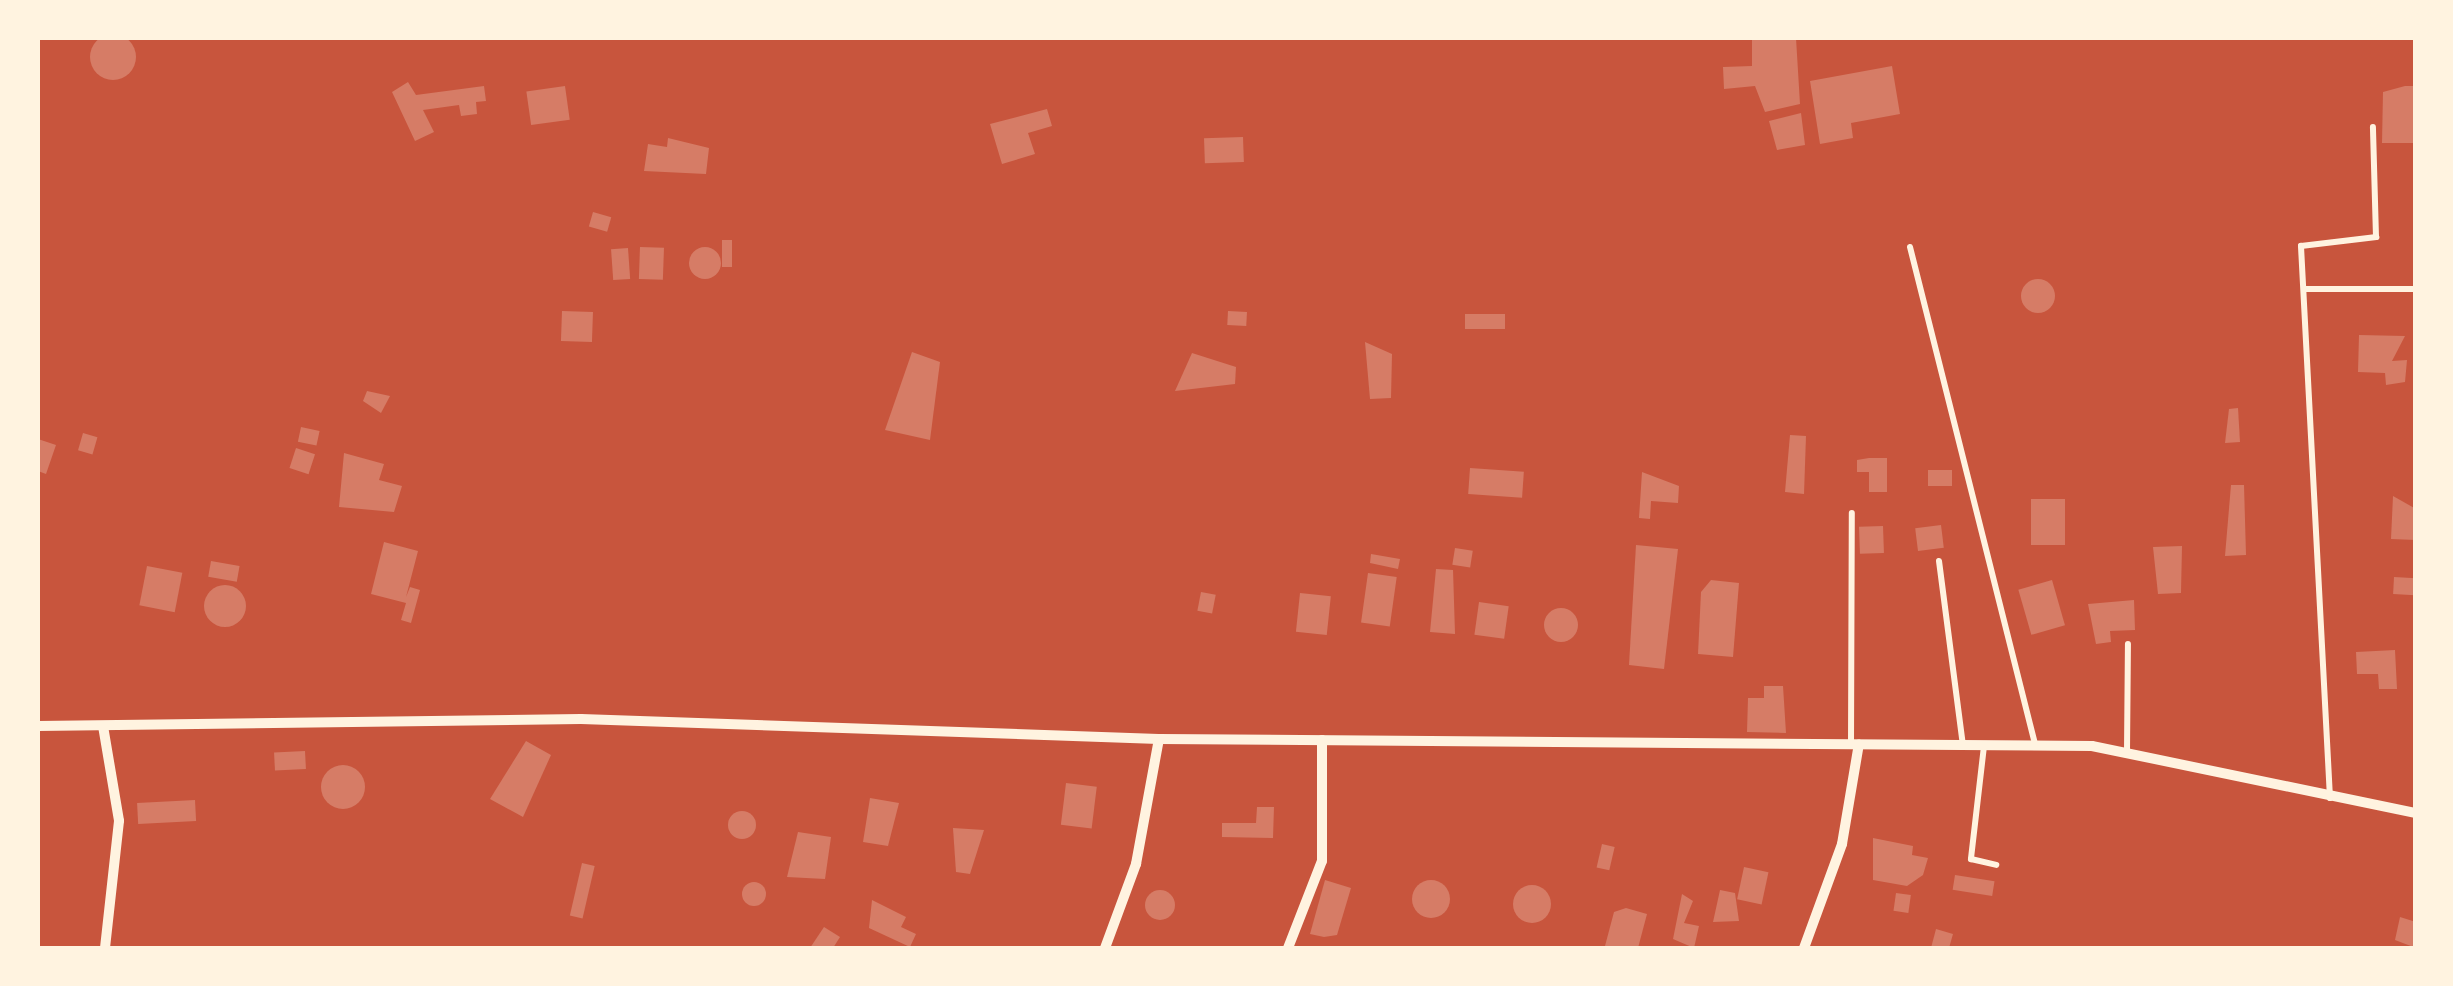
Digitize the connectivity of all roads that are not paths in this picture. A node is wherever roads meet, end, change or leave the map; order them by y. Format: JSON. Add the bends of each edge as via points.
{"nodes":[{"id":1,"x":2373,"y":127,"type":"dead end"},
{"id":2,"x":1910,"y":247,"type":"dead end"},
{"id":3,"x":2416,"y":288,"type":"edge"},
{"id":4,"x":2304,"y":290,"type":"junction"},
{"id":5,"x":1852,"y":513,"type":"dead end"},
{"id":6,"x":1939,"y":562,"type":"dead end"},
{"id":7,"x":2128,"y":644,"type":"dead end"},
{"id":8,"x":38,"y":726,"type":"edge"},
{"id":9,"x":103,"y":726,"type":"junction"},
{"id":10,"x":1159,"y":739,"type":"junction"},
{"id":11,"x":1322,"y":740,"type":"junction"},
{"id":12,"x":1855,"y":744,"type":"junction"},
{"id":13,"x":1963,"y":745,"type":"junction"},
{"id":14,"x":1984,"y":745,"type":"junction"},
{"id":15,"x":2036,"y":746,"type":"junction"},
{"id":16,"x":2126,"y":752,"type":"junction"},
{"id":17,"x":2330,"y":798,"type":"junction"},
{"id":18,"x":2416,"y":813,"type":"edge"},
{"id":19,"x":1996,"y":865,"type":"dead end"},
{"id":20,"x":105,"y":948,"type":"edge"},
{"id":21,"x":1105,"y":948,"type":"edge"},
{"id":22,"x":1288,"y":948,"type":"edge"},
{"id":23,"x":1804,"y":948,"type":"edge"}],
"edges":[{"from":1,"to":4,"type":"lane","via":[[2376,236],[2300,246]]},
{"from":2,"to":15,"type":"lane"},
{"from":3,"to":4,"type":"lane"},
{"from":4,"to":17,"type":"lane"},
{"from":5,"to":12,"type":"lane"},
{"from":6,"to":13,"type":"lane"},
{"from":7,"to":16,"type":"lane"},
{"from":8,"to":9,"type":"street"},
{"from":9,"to":10,"type":"street","via":[[581,719]]},
{"from":9,"to":20,"type":"street","via":[[119,821]]},
{"from":10,"to":11,"type":"street"},
{"from":10,"to":21,"type":"street","via":[[1136,864]]},
{"from":11,"to":12,"type":"street"},
{"from":11,"to":22,"type":"street","via":[[1322,861]]},
{"from":12,"to":13,"type":"street"},
{"from":12,"to":23,"type":"street","via":[[1842,844]]},
{"from":13,"to":14,"type":"street"},
{"from":14,"to":15,"type":"street"},
{"from":14,"to":19,"type":"lane","via":[[1971,859]]},
{"from":15,"to":16,"type":"street"},
{"from":16,"to":17,"type":"street"},
{"from":17,"to":18,"type":"street"}]}
